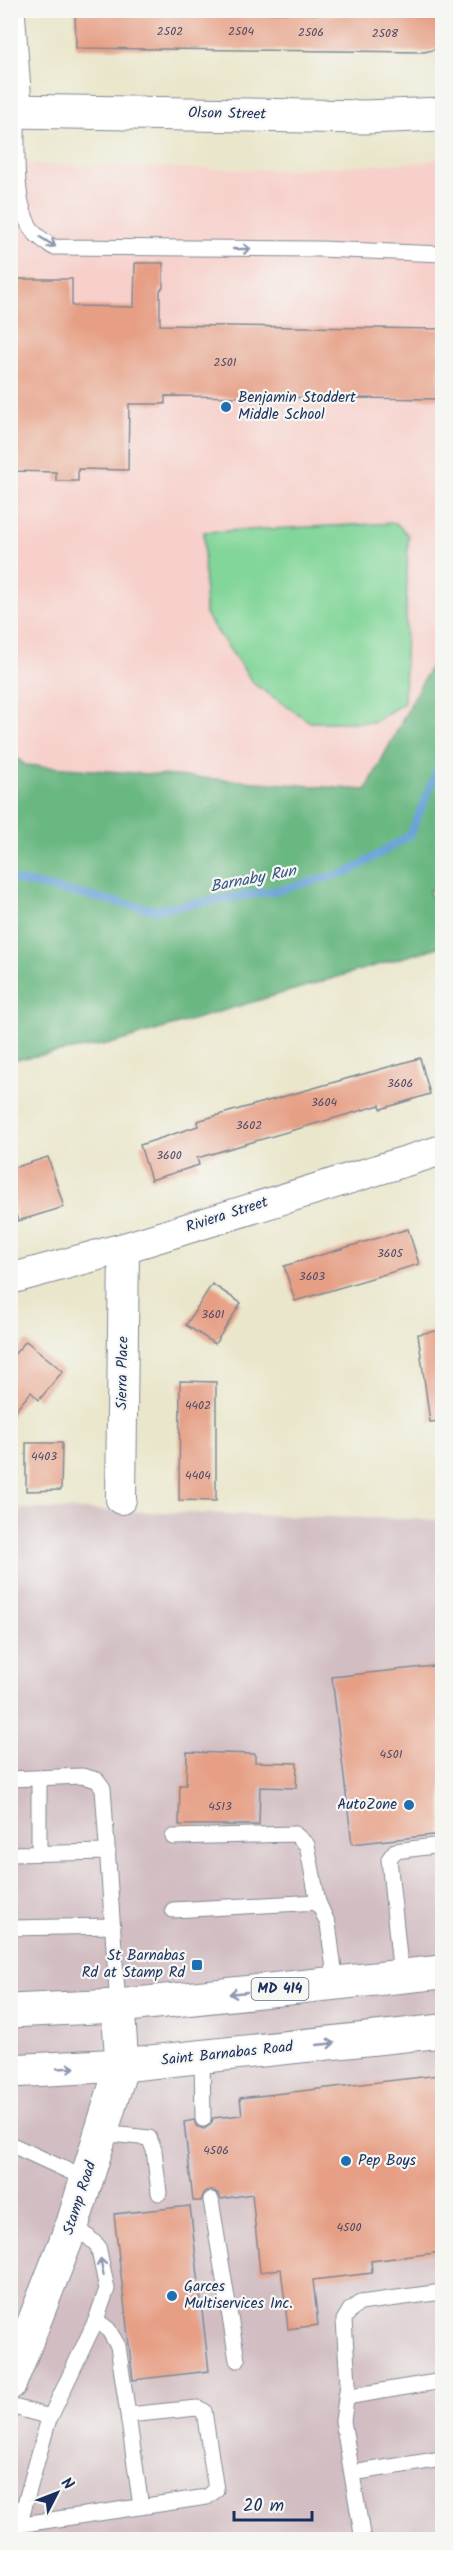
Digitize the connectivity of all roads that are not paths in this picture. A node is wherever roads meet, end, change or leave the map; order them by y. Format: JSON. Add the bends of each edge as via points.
{"nodes":[{"id":1,"x":10,"y":16,"type":"edge"},
{"id":2,"x":14,"y":111,"type":"edge"},
{"id":3,"x":442,"y":114,"type":"edge"},
{"id":4,"x":442,"y":254,"type":"edge"},
{"id":5,"x":442,"y":1150,"type":"edge"},
{"id":6,"x":124,"y":1248,"type":"junction"},
{"id":7,"x":10,"y":1279,"type":"edge"},
{"id":8,"x":121,"y":1499,"type":"dead end"},
{"id":9,"x":39,"y":1778,"type":"junction"},
{"id":10,"x":10,"y":1779,"type":"edge"},
{"id":11,"x":173,"y":1837,"type":"dead end"},
{"id":12,"x":442,"y":1845,"type":"edge"},
{"id":13,"x":108,"y":1852,"type":"junction"},
{"id":14,"x":39,"y":1853,"type":"junction"},
{"id":15,"x":10,"y":1854,"type":"edge"},
{"id":16,"x":318,"y":1902,"type":"junction"},
{"id":17,"x":173,"y":1910,"type":"dead end"},
{"id":18,"x":113,"y":1926,"type":"junction"},
{"id":19,"x":10,"y":1928,"type":"edge"},
{"id":20,"x":442,"y":1972,"type":"edge"},
{"id":21,"x":401,"y":1977,"type":"junction"},
{"id":22,"x":336,"y":1984,"type":"junction"},
{"id":23,"x":118,"y":2006,"type":"junction"},
{"id":24,"x":10,"y":2011,"type":"edge"},
{"id":25,"x":442,"y":2031,"type":"edge"},
{"id":26,"x":202,"y":2057,"type":"junction"},
{"id":27,"x":122,"y":2065,"type":"junction"},
{"id":28,"x":10,"y":2071,"type":"edge"},
{"id":29,"x":203,"y":2119,"type":"dead end"},
{"id":30,"x":101,"y":2133,"type":"junction"},
{"id":31,"x":10,"y":2144,"type":"edge"},
{"id":32,"x":86,"y":2179,"type":"junction"},
{"id":33,"x":159,"y":2193,"type":"dead end"},
{"id":34,"x":211,"y":2200,"type":"dead end"},
{"id":35,"x":73,"y":2223,"type":"junction"},
{"id":36,"x":442,"y":2292,"type":"edge"},
{"id":37,"x":96,"y":2320,"type":"junction"},
{"id":38,"x":18,"y":2341,"type":"edge"},
{"id":39,"x":237,"y":2360,"type":"dead end"},
{"id":40,"x":442,"y":2381,"type":"edge"},
{"id":41,"x":10,"y":2383,"type":"edge"},
{"id":42,"x":346,"y":2397,"type":"junction"},
{"id":43,"x":10,"y":2406,"type":"edge"},
{"id":44,"x":128,"y":2415,"type":"junction"},
{"id":45,"x":50,"y":2417,"type":"junction"},
{"id":46,"x":442,"y":2459,"type":"edge"},
{"id":47,"x":352,"y":2473,"type":"junction"},
{"id":48,"x":141,"y":2507,"type":"junction"},
{"id":49,"x":15,"y":2525,"type":"edge"},
{"id":50,"x":363,"y":2540,"type":"edge"}],
"edges":[{"from":1,"to":2,"type":"street"},
{"from":2,"to":3,"type":"main road","name":"Olson Street","via":[[364,117]]},
{"from":2,"to":4,"type":"lane","one_way":true,"via":[[22,213],[33,231],[53,248],[320,249]]},
{"from":5,"to":6,"type":"street","name":"Riviera Street"},
{"from":6,"to":7,"type":"street","name":"Riviera Street"},
{"from":6,"to":8,"type":"street","name":"Sierra Place"},
{"from":9,"to":10,"type":"lane"},
{"from":9,"to":13,"type":"lane","via":[[82,1776],[97,1780],[103,1788]]},
{"from":9,"to":14,"type":"lane"},
{"from":11,"to":16,"type":"lane","via":[[295,1834],[307,1845]]},
{"from":12,"to":21,"type":"lane","via":[[395,1851],[389,1859]]},
{"from":13,"to":14,"type":"lane"},
{"from":13,"to":18,"type":"lane"},
{"from":14,"to":15,"type":"lane"},
{"from":16,"to":17,"type":"lane"},
{"from":16,"to":22,"type":"lane","via":[[328,1924]]},
{"from":18,"to":19,"type":"lane"},
{"from":18,"to":23,"type":"lane"},
{"from":20,"to":21,"type":"main road","number":"MD 414"},
{"from":21,"to":22,"type":"main road","number":"MD 414"},
{"from":22,"to":23,"type":"main road","number":"MD 414","one_way":true},
{"from":23,"to":24,"type":"main road","number":"MD 414"},
{"from":23,"to":27,"type":"main road","name":"Stamp Road"},
{"from":26,"to":25,"type":"main road","name":"Saint Barnabas Road","one_way":true},
{"from":26,"to":27,"type":"main road","name":"Saint Barnabas Road"},
{"from":26,"to":29,"type":"lane"},
{"from":28,"to":27,"type":"main road","name":"Saint Barnabas Road","one_way":true},
{"from":27,"to":30,"type":"main road","name":"Stamp Road"},
{"from":30,"to":32,"type":"main road","name":"Stamp Road"},
{"from":30,"to":33,"type":"lane","via":[[149,2138]]},
{"from":31,"to":32,"type":"lane"},
{"from":32,"to":35,"type":"main road","name":"Stamp Road"},
{"from":34,"to":39,"type":"lane"},
{"from":37,"to":35,"type":"lane","one_way":true,"via":[[106,2289],[98,2246]]},
{"from":35,"to":38,"type":"main road","name":"Stamp Road"},
{"from":36,"to":42,"type":"lane","via":[[360,2303],[350,2310],[344,2320]]},
{"from":37,"to":44,"type":"lane","via":[[108,2329],[118,2346]]},
{"from":37,"to":45,"type":"lane"},
{"from":38,"to":41,"type":"main road","name":"Stamp Road"},
{"from":40,"to":42,"type":"lane"},
{"from":42,"to":47,"type":"lane","via":[[343,2421]]},
{"from":43,"to":45,"type":"lane"},
{"from":44,"to":48,"type":"lane"},
{"from":44,"to":48,"type":"lane","via":[[197,2408],[204,2411],[216,2490],[207,2497]]},
{"from":45,"to":49,"type":"lane"},
{"from":46,"to":47,"type":"lane"},
{"from":47,"to":50,"type":"lane"},
{"from":48,"to":49,"type":"lane"}]}
